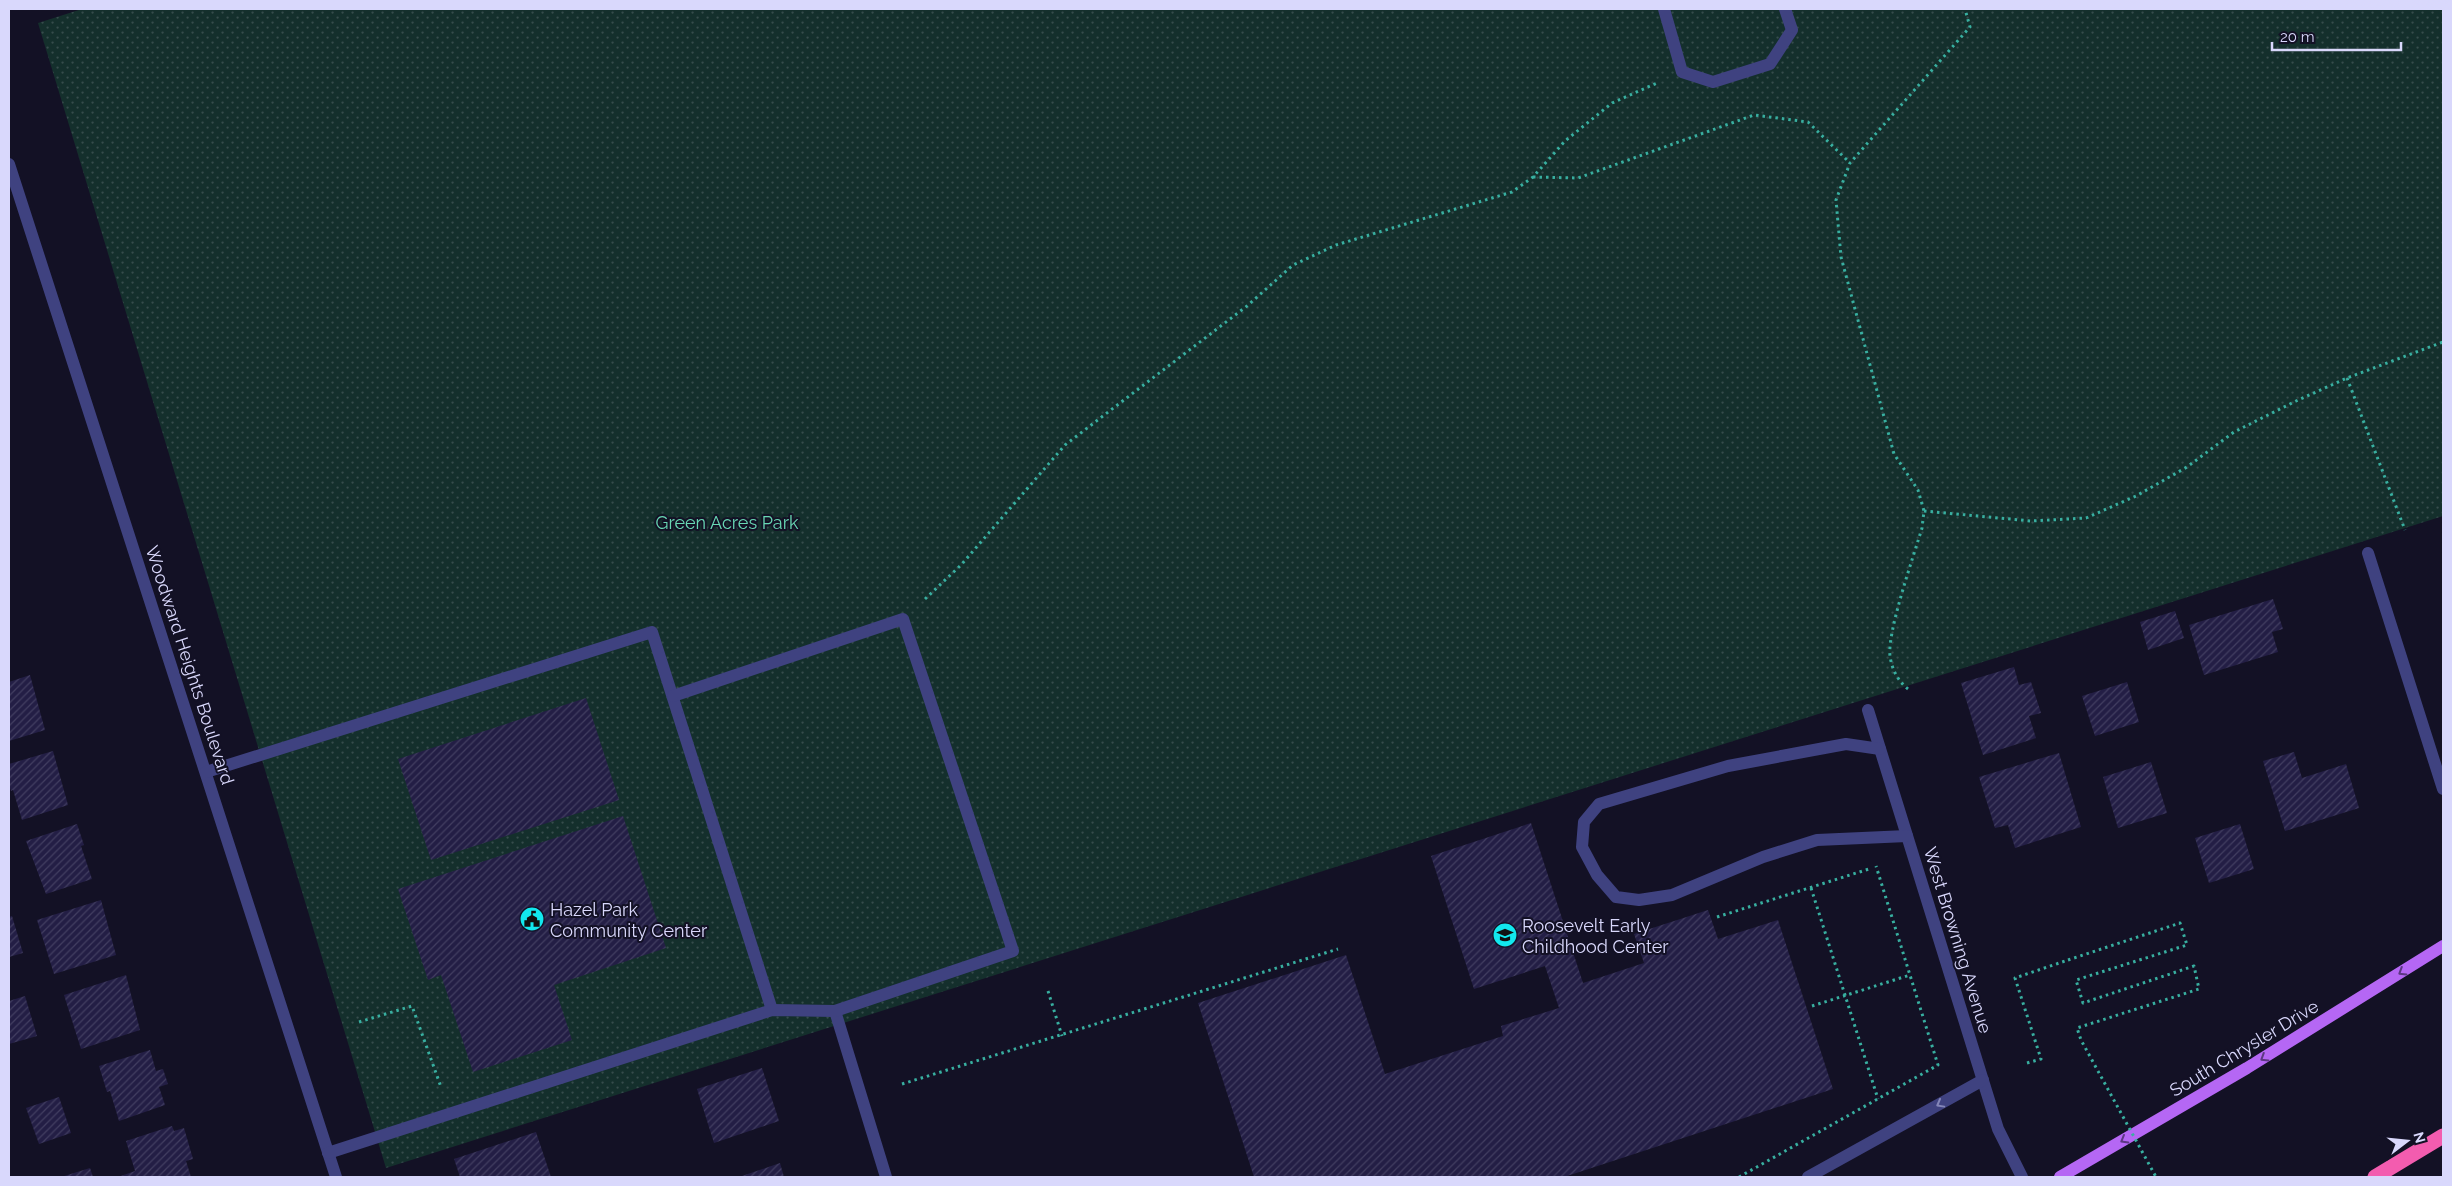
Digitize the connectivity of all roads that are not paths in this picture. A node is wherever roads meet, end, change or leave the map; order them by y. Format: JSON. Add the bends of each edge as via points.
{"nodes":[{"id":1,"x":1664,"y":9,"type":"edge"},
{"id":2,"x":1785,"y":9,"type":"edge"},
{"id":3,"x":9,"y":164,"type":"edge"},
{"id":4,"x":2368,"y":553,"type":"dead end"},
{"id":5,"x":673,"y":696,"type":"junction"},
{"id":6,"x":1868,"y":710,"type":"dead end"},
{"id":7,"x":1880,"y":750,"type":"junction"},
{"id":8,"x":206,"y":772,"type":"junction"},
{"id":9,"x":2443,"y":789,"type":"edge"},
{"id":10,"x":1907,"y":836,"type":"junction"},
{"id":11,"x":2443,"y":946,"type":"edge"},
{"id":12,"x":772,"y":1010,"type":"junction"},
{"id":13,"x":835,"y":1011,"type":"junction"},
{"id":14,"x":1982,"y":1080,"type":"junction"},
{"id":15,"x":2443,"y":1136,"type":"edge"},
{"id":16,"x":328,"y":1153,"type":"junction"},
{"id":17,"x":336,"y":1177,"type":"edge"},
{"id":18,"x":886,"y":1177,"type":"edge"},
{"id":19,"x":1808,"y":1177,"type":"edge"},
{"id":20,"x":2022,"y":1177,"type":"edge"},
{"id":21,"x":2060,"y":1177,"type":"edge"},
{"id":22,"x":2374,"y":1177,"type":"edge"}],
"edges":[{"from":1,"to":2,"type":"street","via":[[1682,72],[1713,82],[1770,64],[1792,30]]},
{"from":3,"to":8,"type":"street","name":"Woodward Heights Boulevard"},
{"from":4,"to":9,"type":"street"},
{"from":5,"to":8,"type":"street","via":[[652,632]]},
{"from":5,"to":12,"type":"street"},
{"from":5,"to":13,"type":"street","via":[[903,620],[1014,952]]},
{"from":6,"to":7,"type":"street","name":"West Browning Avenue"},
{"from":7,"to":10,"type":"street","name":"West Browning Avenue"},
{"from":7,"to":10,"type":"street","via":[[1846,744],[1728,766],[1600,804],[1584,822],[1582,847],[1597,875],[1616,897],[1639,900],[1672,895],[1763,857],[1817,840]]},
{"from":8,"to":16,"type":"street","name":"Woodward Heights Boulevard"},
{"from":10,"to":14,"type":"street","name":"West Browning Avenue"},
{"from":11,"to":21,"type":"main road","name":"South Chrysler Drive","one_way":true,"via":[[2247,1068]]},
{"from":12,"to":13,"type":"street"},
{"from":12,"to":16,"type":"street"},
{"from":13,"to":18,"type":"street"},
{"from":14,"to":19,"type":"street","one_way":true},
{"from":14,"to":20,"type":"street","name":"West Browning Avenue","via":[[1998,1129]]},
{"from":15,"to":22,"type":"highway"},
{"from":16,"to":17,"type":"street","name":"Woodward Heights Boulevard"}]}
